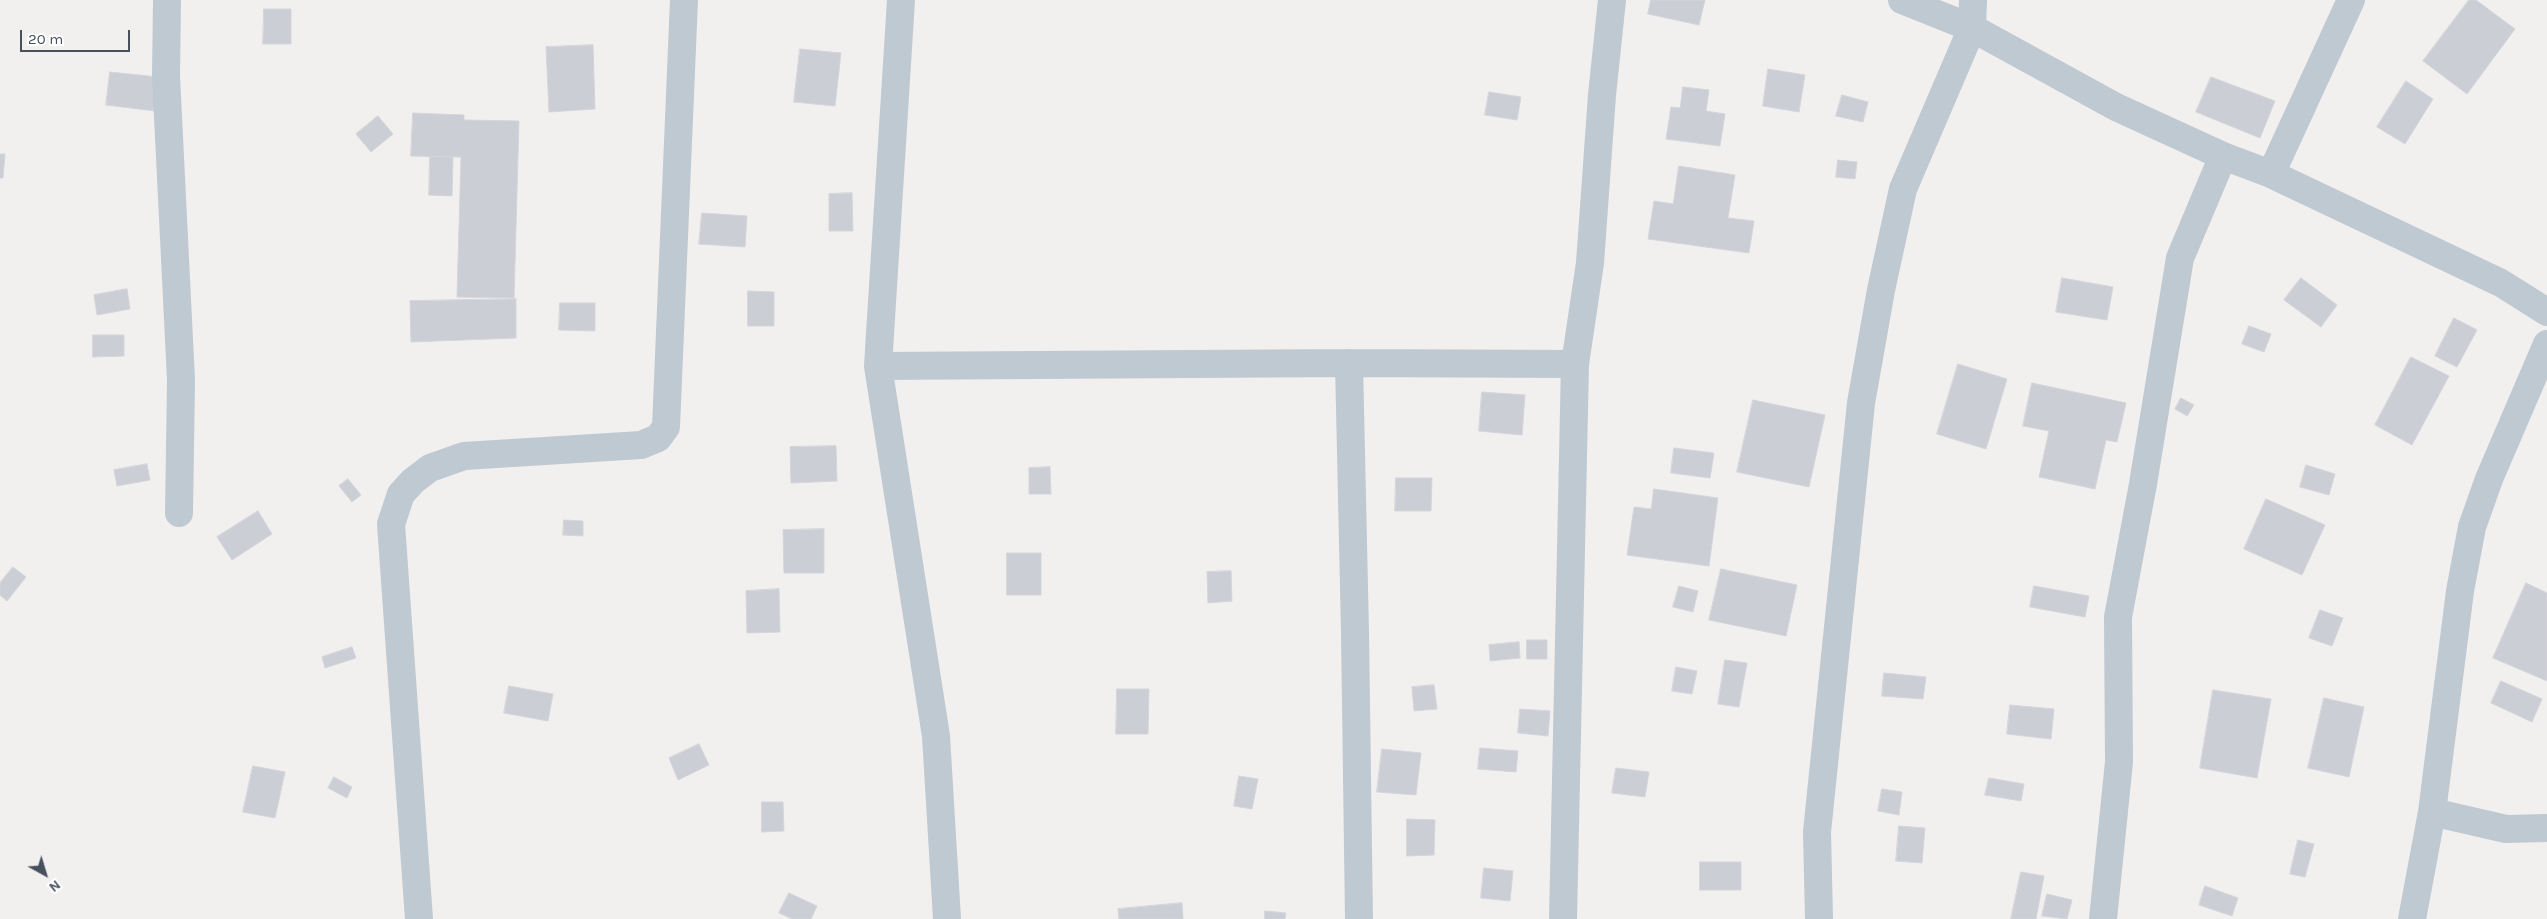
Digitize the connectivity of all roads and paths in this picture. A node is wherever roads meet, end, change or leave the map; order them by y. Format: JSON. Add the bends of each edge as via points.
{"nodes":[{"id":1,"x":167,"y":0,"type":"edge"},
{"id":2,"x":684,"y":0,"type":"edge"},
{"id":3,"x":901,"y":0,"type":"edge"},
{"id":4,"x":1612,"y":0,"type":"edge"},
{"id":5,"x":1902,"y":0,"type":"edge"},
{"id":6,"x":1973,"y":0,"type":"edge"},
{"id":7,"x":2351,"y":0,"type":"edge"},
{"id":8,"x":1972,"y":28,"type":"junction"},
{"id":9,"x":2223,"y":156,"type":"junction"},
{"id":10,"x":2271,"y":174,"type":"junction"},
{"id":11,"x":2547,"y":312,"type":"edge"},
{"id":12,"x":2547,"y":344,"type":"edge"},
{"id":13,"x":1348,"y":363,"type":"junction"},
{"id":14,"x":1575,"y":364,"type":"junction"},
{"id":15,"x":878,"y":366,"type":"junction"},
{"id":16,"x":179,"y":513,"type":"dead end"},
{"id":17,"x":2432,"y":812,"type":"junction"},
{"id":18,"x":2547,"y":828,"type":"edge"},
{"id":19,"x":418,"y":919,"type":"edge"},
{"id":20,"x":947,"y":919,"type":"edge"},
{"id":21,"x":1359,"y":919,"type":"edge"},
{"id":22,"x":1563,"y":919,"type":"edge"},
{"id":23,"x":1819,"y":919,"type":"edge"},
{"id":24,"x":2103,"y":919,"type":"edge"},
{"id":25,"x":2412,"y":919,"type":"edge"}],
"edges":[{"from":1,"to":16,"type":"street","via":[[166,76],[181,380]]},
{"from":2,"to":19,"type":"street","via":[[666,428],[658,438],[641,445],[464,456],[430,468],[413,481],[401,494],[390,524]]},
{"from":3,"to":15,"type":"street"},
{"from":4,"to":14,"type":"street","via":[[1590,263]]},
{"from":5,"to":8,"type":"street"},
{"from":6,"to":8,"type":"street"},
{"from":7,"to":10,"type":"street"},
{"from":8,"to":9,"type":"street","via":[[2116,107]]},
{"from":8,"to":23,"type":"street","via":[[1903,189],[1881,290],[1862,402],[1817,832]]},
{"from":9,"to":10,"type":"street"},
{"from":9,"to":24,"type":"street","via":[[2180,258],[2118,617],[2119,762]]},
{"from":10,"to":11,"type":"street","via":[[2501,283]]},
{"from":12,"to":17,"type":"street","via":[[2472,527],[2460,590]]},
{"from":13,"to":14,"type":"street"},
{"from":13,"to":15,"type":"street"},
{"from":13,"to":21,"type":"street"},
{"from":14,"to":22,"type":"street"},
{"from":15,"to":20,"type":"street","via":[[936,736]]},
{"from":17,"to":18,"type":"street","via":[[2506,830]]},
{"from":17,"to":25,"type":"street"}]}
